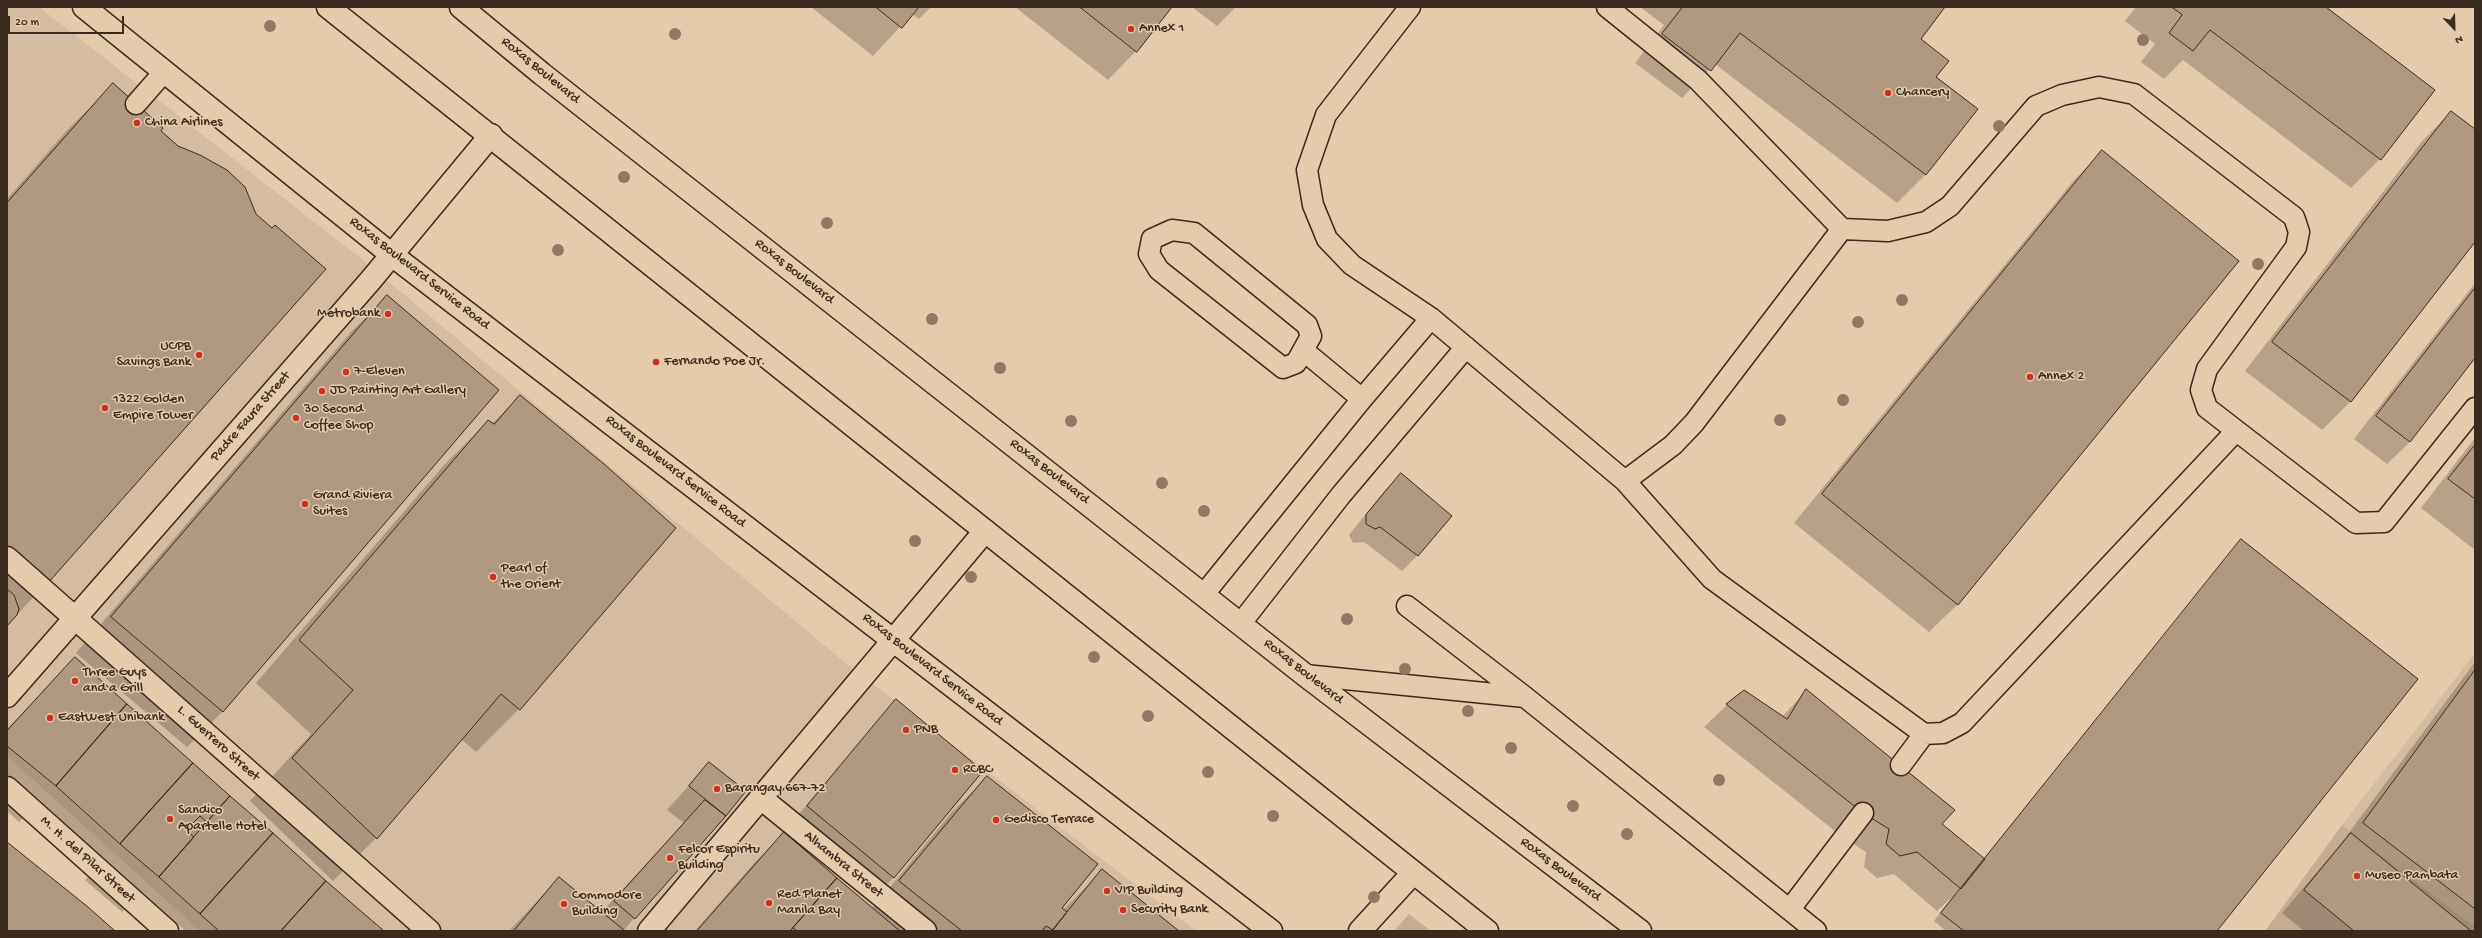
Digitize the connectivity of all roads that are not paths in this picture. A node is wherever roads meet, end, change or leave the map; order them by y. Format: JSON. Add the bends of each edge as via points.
{"nodes":[{"id":1,"x":84,"y":7,"type":"edge"},
{"id":2,"x":328,"y":7,"type":"edge"},
{"id":3,"x":462,"y":7,"type":"edge"},
{"id":4,"x":1410,"y":7,"type":"edge"},
{"id":5,"x":1607,"y":7,"type":"edge"},
{"id":6,"x":164,"y":72,"type":"junction"},
{"id":7,"x":136,"y":104,"type":"dead end"},
{"id":8,"x":491,"y":135,"type":"junction"},
{"id":9,"x":1842,"y":229,"type":"junction"},
{"id":10,"x":392,"y":255,"type":"junction"},
{"id":11,"x":1431,"y":318,"type":"junction"},
{"id":12,"x":1466,"y":347,"type":"junction"},
{"id":13,"x":1304,"y":350,"type":"junction"},
{"id":14,"x":1362,"y":399,"type":"junction"},
{"id":15,"x":2475,"y":408,"type":"edge"},
{"id":16,"x":2236,"y":431,"type":"junction"},
{"id":17,"x":1625,"y":481,"type":"junction"},
{"id":18,"x":985,"y":531,"type":"junction"},
{"id":19,"x":7,"y":558,"type":"edge"},
{"id":20,"x":1204,"y":594,"type":"junction"},
{"id":21,"x":1407,"y":606,"type":"dead end"},
{"id":22,"x":76,"y":619,"type":"junction"},
{"id":23,"x":1241,"y":623,"type":"junction"},
{"id":24,"x":894,"y":641,"type":"junction"},
{"id":25,"x":1305,"y":675,"type":"junction"},
{"id":26,"x":7,"y":696,"type":"edge"},
{"id":27,"x":1525,"y":697,"type":"junction"},
{"id":28,"x":1924,"y":734,"type":"junction"},
{"id":29,"x":1901,"y":765,"type":"dead end"},
{"id":30,"x":7,"y":788,"type":"edge"},
{"id":31,"x":762,"y":799,"type":"junction"},
{"id":32,"x":1863,"y":813,"type":"dead end"},
{"id":33,"x":1413,"y":873,"type":"junction"},
{"id":34,"x":1790,"y":909,"type":"junction"},
{"id":35,"x":167,"y":931,"type":"edge"},
{"id":36,"x":429,"y":931,"type":"edge"},
{"id":37,"x":649,"y":931,"type":"edge"},
{"id":38,"x":925,"y":931,"type":"edge"},
{"id":39,"x":1272,"y":931,"type":"edge"},
{"id":40,"x":1360,"y":931,"type":"edge"},
{"id":41,"x":1487,"y":931,"type":"edge"},
{"id":42,"x":1640,"y":931,"type":"edge"},
{"id":43,"x":1816,"y":931,"type":"edge"}],
"edges":[{"from":1,"to":6,"type":"main road","name":"Roxas Boulevard Service Road"},
{"from":2,"to":8,"type":"main road"},
{"from":3,"to":20,"type":"main road","name":"Roxas Boulevard","via":[[542,74]]},
{"from":4,"to":11,"type":"lane","via":[[1326,115],[1307,170],[1313,205],[1327,239],[1352,265]]},
{"from":5,"to":9,"type":"lane","via":[[1698,80]]},
{"from":6,"to":7,"type":"lane"},
{"from":6,"to":10,"type":"main road","name":"Roxas Boulevard Service Road"},
{"from":8,"to":10,"type":"main road","name":"Padre Faura Street"},
{"from":8,"to":18,"type":"main road"},
{"from":9,"to":16,"type":"lane","via":[[1888,230],[1926,222],[1950,206],[2036,106],[2062,95],[2099,87],[2134,94],[2294,217],[2299,232],[2296,247],[2207,369],[2201,390],[2207,408]]},
{"from":9,"to":17,"type":"lane","via":[[1694,423],[1673,445]]},
{"from":10,"to":22,"type":"main road","name":"Padre Faura Street"},
{"from":10,"to":24,"type":"main road","name":"Roxas Boulevard Service Road"},
{"from":11,"to":12,"type":"lane"},
{"from":11,"to":14,"type":"lane"},
{"from":12,"to":17,"type":"lane"},
{"from":12,"to":23,"type":"lane","via":[[1341,495]]},
{"from":13,"to":13,"type":"lane","via":[[1311,336],[1307,325],[1194,233],[1172,230],[1152,239],[1149,254],[1159,270],[1283,368],[1296,363]]},
{"from":13,"to":14,"type":"lane"},
{"from":14,"to":20,"type":"lane"},
{"from":15,"to":16,"type":"lane","via":[[2384,522],[2356,523]]},
{"from":16,"to":28,"type":"lane","via":[[1962,723],[1943,733]]},
{"from":17,"to":28,"type":"lane","via":[[1712,579]]},
{"from":18,"to":24,"type":"main road"},
{"from":18,"to":33,"type":"main road"},
{"from":19,"to":22,"type":"main road","name":"L. Guerrero Street"},
{"from":20,"to":23,"type":"main road","name":"Roxas Boulevard"},
{"from":21,"to":27,"type":"lane"},
{"from":22,"to":26,"type":"main road","name":"Padre Faura Street"},
{"from":22,"to":36,"type":"main road","name":"L. Guerrero Street"},
{"from":23,"to":25,"type":"main road","name":"Roxas Boulevard"},
{"from":24,"to":31,"type":"main road"},
{"from":24,"to":39,"type":"main road","name":"Roxas Boulevard Service Road"},
{"from":25,"to":27,"type":"lane"},
{"from":25,"to":42,"type":"main road","name":"Roxas Boulevard"},
{"from":27,"to":34,"type":"lane"},
{"from":28,"to":29,"type":"lane"},
{"from":30,"to":35,"type":"main road","name":"M. H. del Pilar Street"},
{"from":31,"to":37,"type":"main road"},
{"from":31,"to":38,"type":"main road","name":"Alhambra Street"},
{"from":32,"to":34,"type":"lane"},
{"from":33,"to":40,"type":"main road"},
{"from":33,"to":41,"type":"main road"},
{"from":34,"to":43,"type":"lane"}]}
